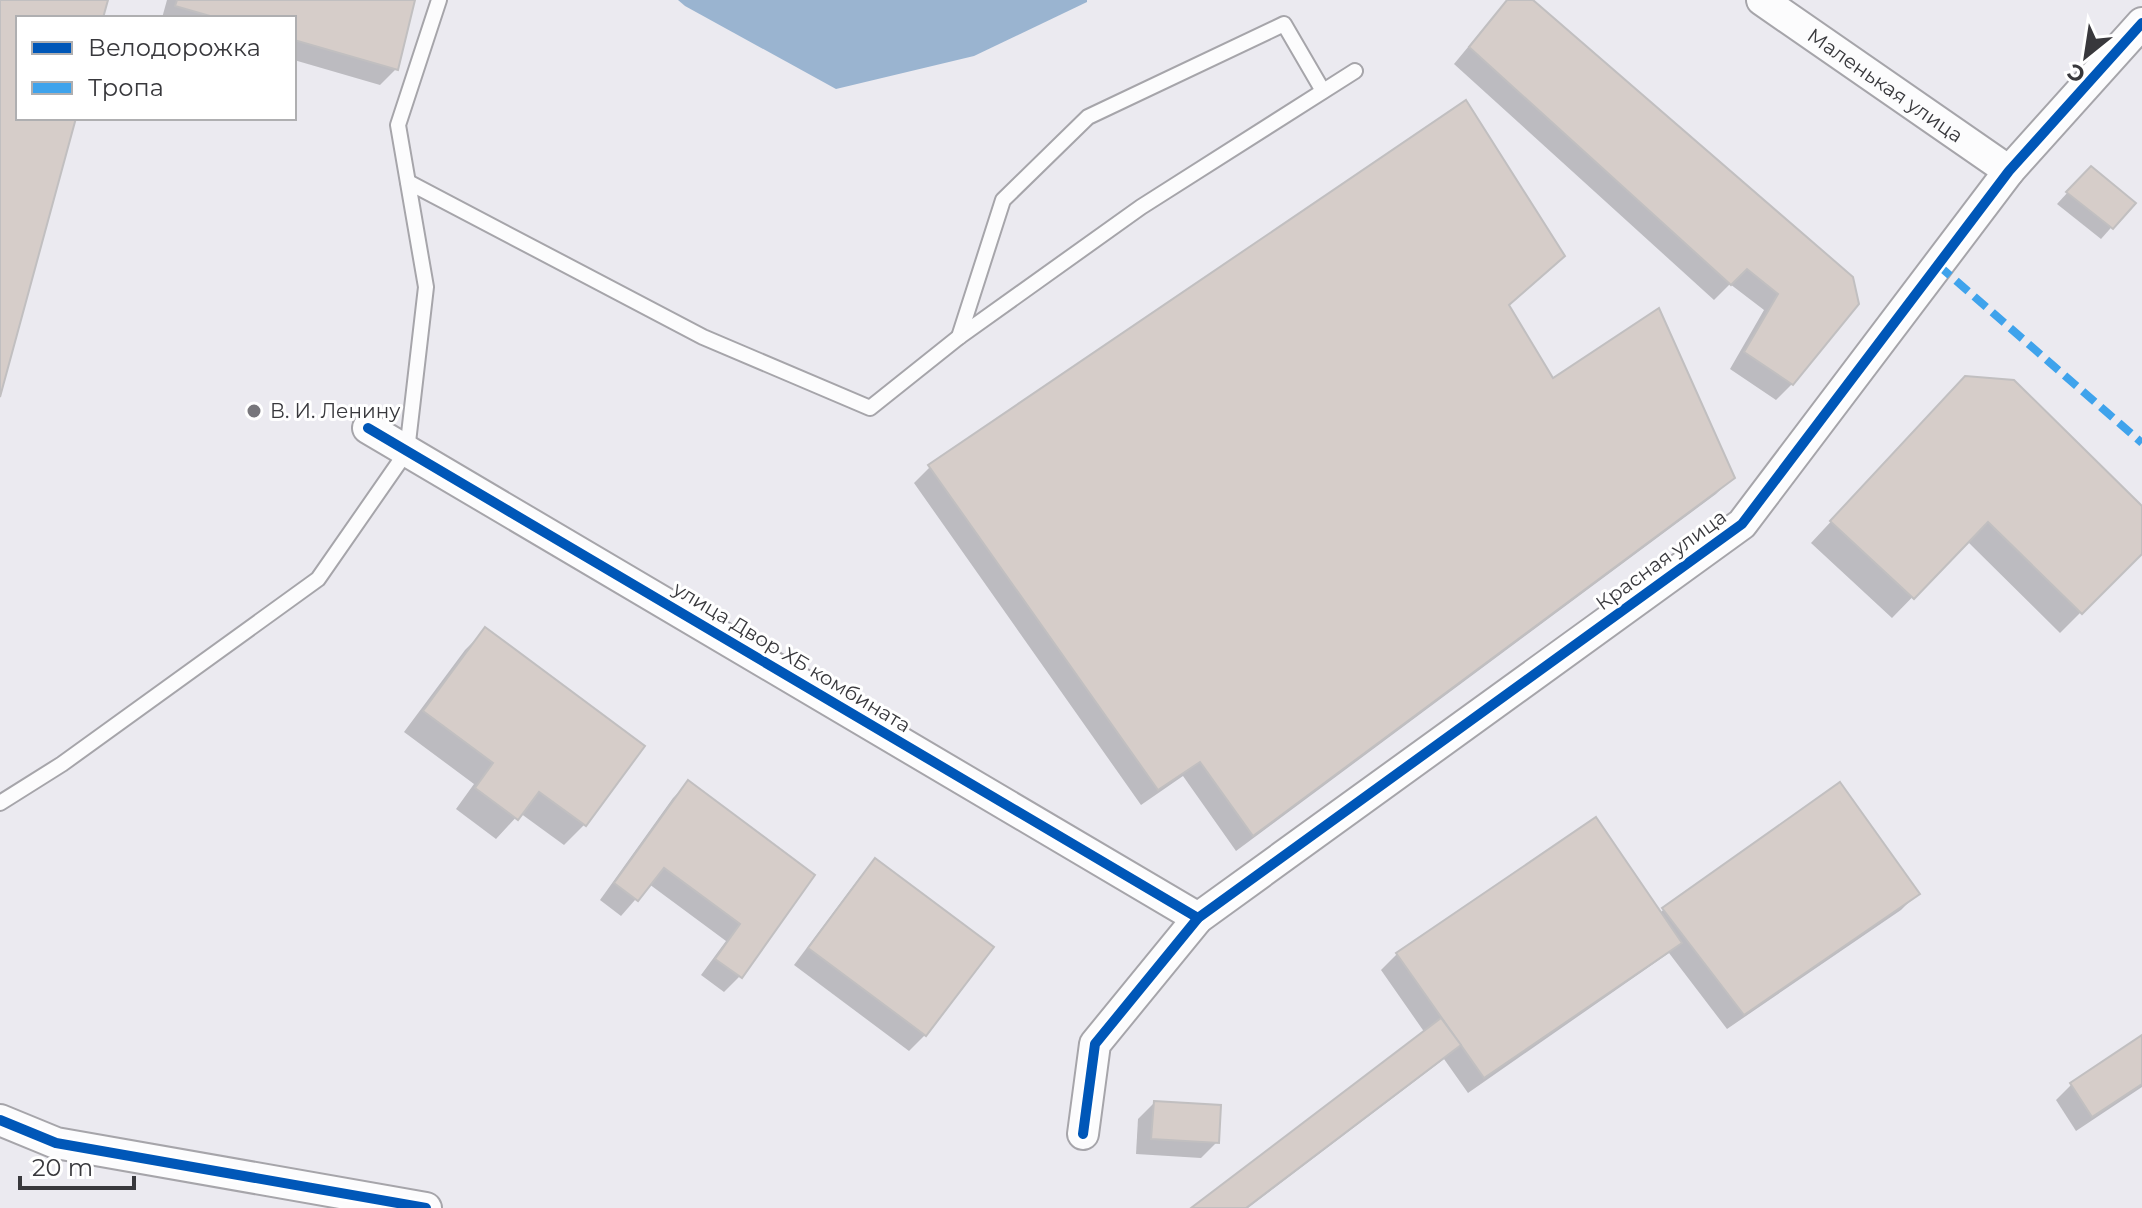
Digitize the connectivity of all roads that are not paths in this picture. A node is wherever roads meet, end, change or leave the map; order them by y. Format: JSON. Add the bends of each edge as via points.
{"nodes":[{"id":1,"x":439,"y":0,"type":"edge"},
{"id":2,"x":1762,"y":0,"type":"edge"},
{"id":3,"x":2142,"y":23,"type":"edge"},
{"id":4,"x":1355,"y":71,"type":"dead end"},
{"id":5,"x":1323,"y":91,"type":"junction"},
{"id":6,"x":2009,"y":171,"type":"junction"},
{"id":7,"x":408,"y":182,"type":"junction"},
{"id":8,"x":959,"y":337,"type":"junction"},
{"id":9,"x":368,"y":428,"type":"dead end"},
{"id":10,"x":407,"y":451,"type":"junction"},
{"id":11,"x":0,"y":803,"type":"edge"},
{"id":12,"x":1198,"y":918,"type":"junction"},
{"id":13,"x":0,"y":1120,"type":"edge"},
{"id":14,"x":1083,"y":1134,"type":"dead end"},
{"id":15,"x":426,"y":1208,"type":"edge"}],
"edges":[{"from":1,"to":7,"type":"lane","via":[[398,125]]},
{"from":2,"to":6,"type":"street","name":"Маленькая улица"},
{"from":3,"to":6,"type":"street","name":"Красная улица"},
{"from":4,"to":5,"type":"lane"},
{"from":5,"to":8,"type":"lane","via":[[1141,207]]},
{"from":5,"to":8,"type":"lane","via":[[1284,24],[1088,117],[1003,200]]},
{"from":6,"to":12,"type":"street","name":"Красная улица","via":[[1742,524]]},
{"from":7,"to":8,"type":"lane","via":[[703,337],[870,408]]},
{"from":7,"to":10,"type":"lane","via":[[426,287]]},
{"from":9,"to":10,"type":"street","name":"улица Двор ХБ комбината"},
{"from":10,"to":11,"type":"lane","via":[[318,579]]},
{"from":10,"to":12,"type":"street","name":"улица Двор ХБ комбината"},
{"from":12,"to":14,"type":"street","name":"Красная улица","via":[[1095,1044]]},
{"from":13,"to":15,"type":"street","via":[[56,1143]]}]}
